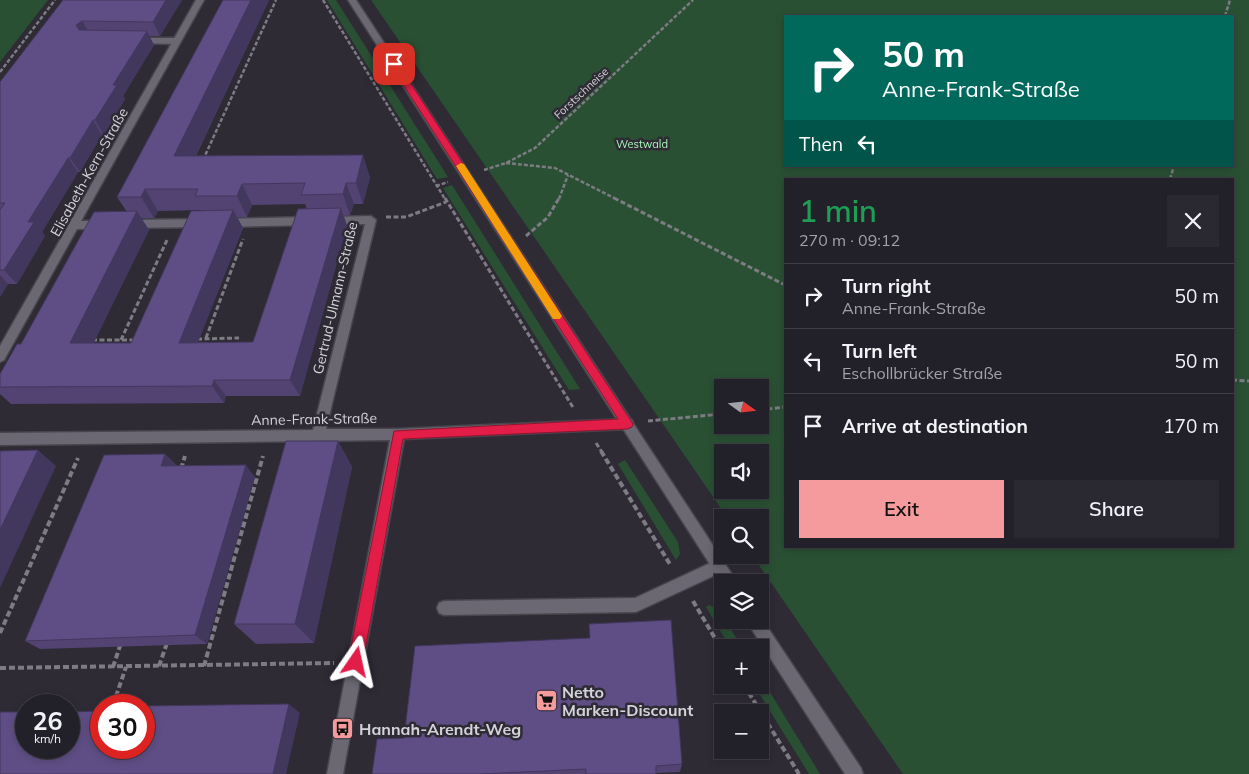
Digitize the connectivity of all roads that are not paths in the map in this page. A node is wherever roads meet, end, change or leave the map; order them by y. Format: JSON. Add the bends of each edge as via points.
{"nodes":[{"id":1,"x":200,"y":0,"type":"edge"},
{"id":2,"x":352,"y":0,"type":"edge"},
{"id":3,"x":129,"y":40,"type":"edge"},
{"id":4,"x":177,"y":41,"type":"junction"},
{"id":5,"x":74,"y":225,"type":"junction"},
{"id":6,"x":0,"y":357,"type":"edge"},
{"id":7,"x":627,"y":424,"type":"junction"},
{"id":8,"x":398,"y":434,"type":"junction"},
{"id":9,"x":318,"y":435,"type":"junction"},
{"id":10,"x":0,"y":439,"type":"edge"},
{"id":11,"x":719,"y":566,"type":"junction"},
{"id":12,"x":724,"y":574,"type":"edge"},
{"id":13,"x":444,"y":608,"type":"dead end"},
{"id":14,"x":760,"y":629,"type":"edge"},
{"id":15,"x":335,"y":774,"type":"edge"},
{"id":16,"x":855,"y":774,"type":"edge"}],
"edges":[{"from":1,"to":4,"type":"street","name":"Elisabeth-Kern-Straße"},
{"from":2,"to":7,"type":"street"},
{"from":3,"to":4,"type":"street"},
{"from":4,"to":5,"type":"street","name":"Elisabeth-Kern-Straße"},
{"from":5,"to":6,"type":"street","name":"Elisabeth-Kern-Straße"},
{"from":5,"to":9,"type":"street","name":"Gertrud-Ulmann-Straße","via":[[371,220]]},
{"from":7,"to":8,"type":"street","name":"Anne-Frank-Straße"},
{"from":7,"to":11,"type":"street"},
{"from":8,"to":9,"type":"street","name":"Anne-Frank-Straße"},
{"from":8,"to":15,"type":"street"},
{"from":9,"to":10,"type":"street","name":"Anne-Frank-Straße"},
{"from":11,"to":12,"type":"street"},
{"from":11,"to":13,"type":"street","via":[[636,605]]},
{"from":14,"to":16,"type":"street"}]}
